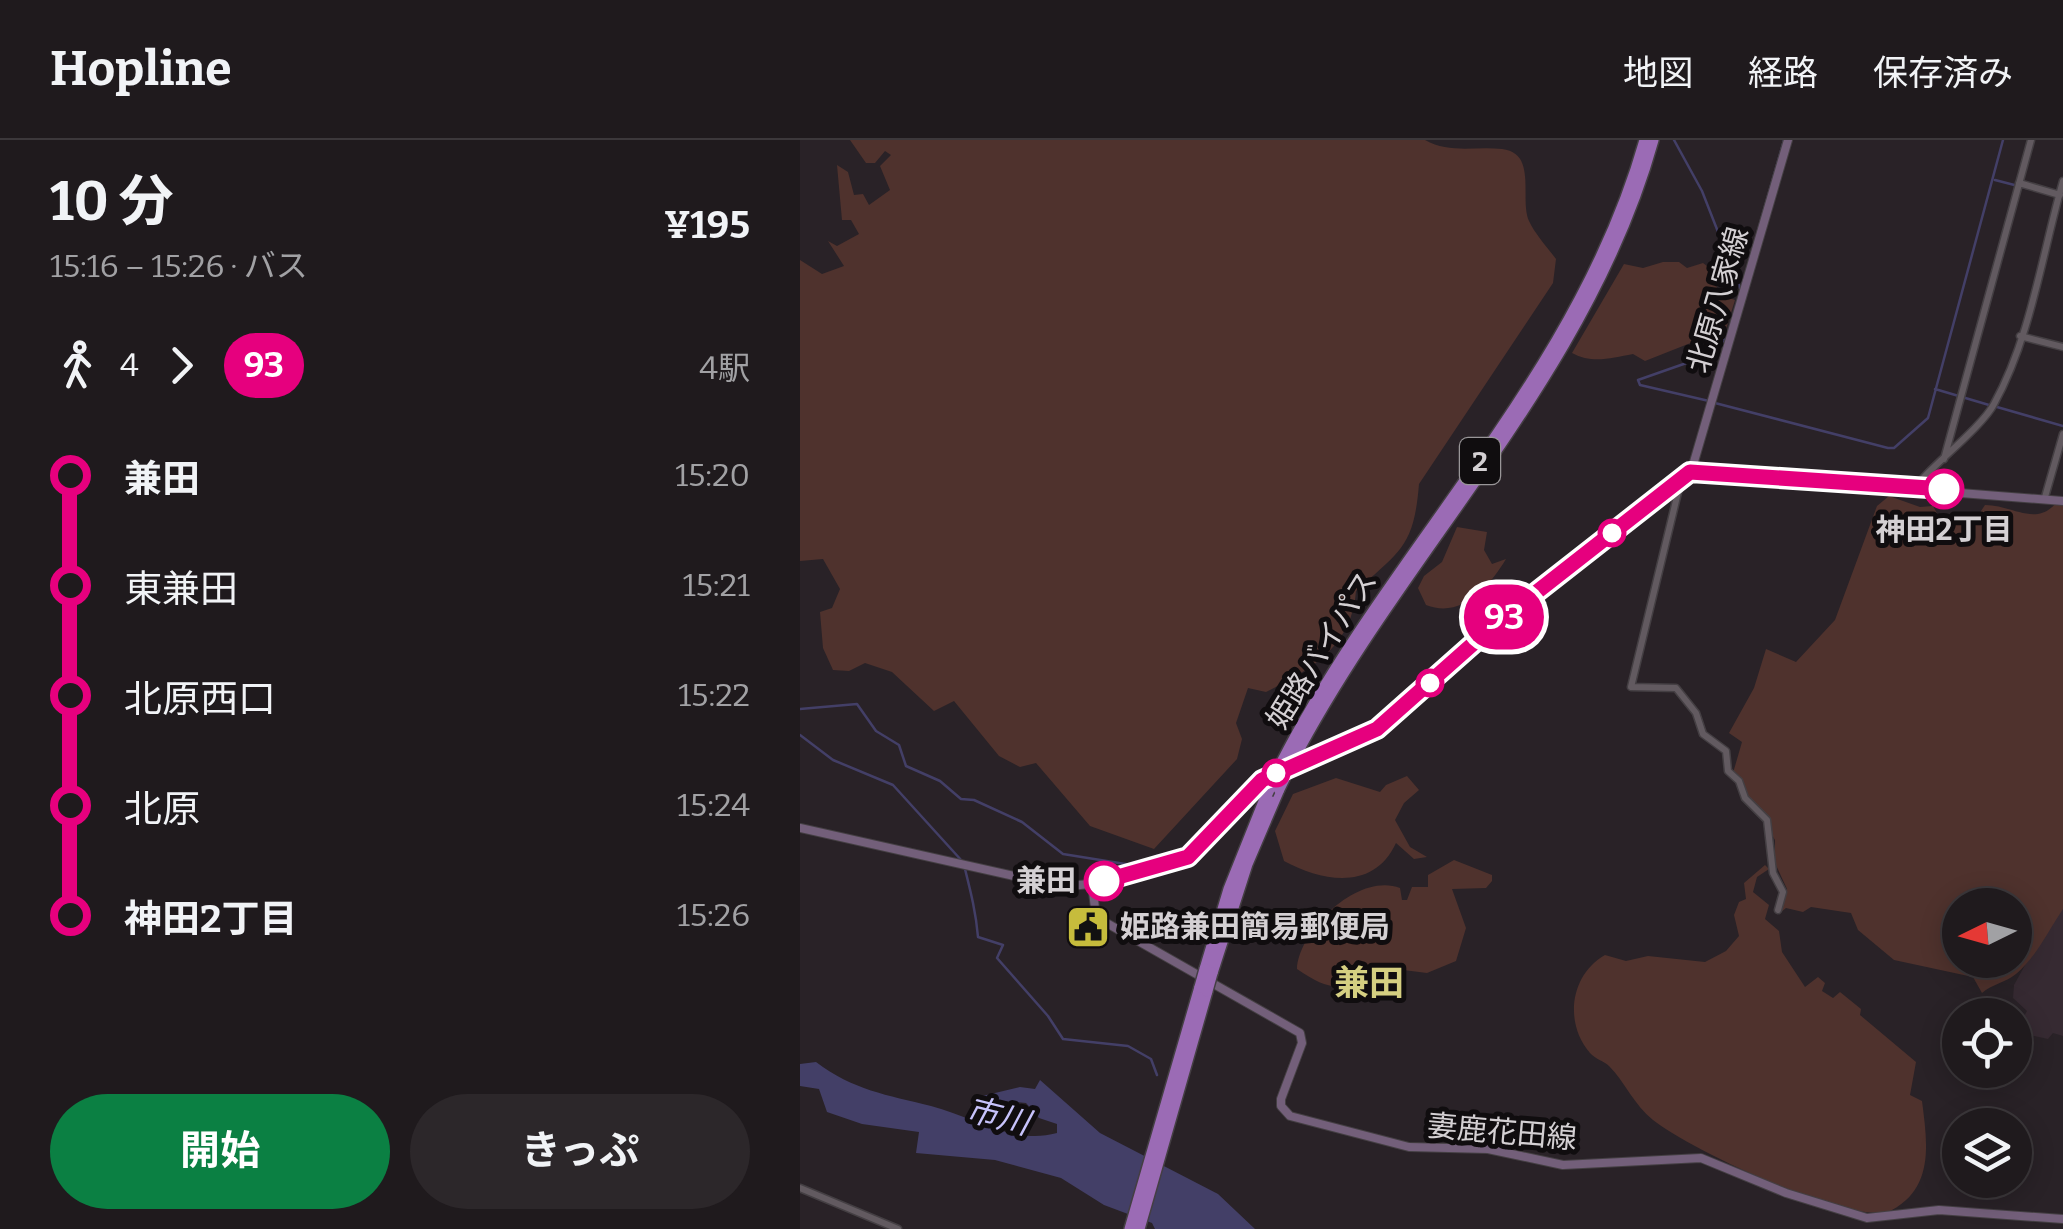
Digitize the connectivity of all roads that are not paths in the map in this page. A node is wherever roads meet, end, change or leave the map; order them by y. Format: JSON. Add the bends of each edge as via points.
{"nodes":[{"id":1,"x":1644,"y":140,"type":"edge"},
{"id":2,"x":1653,"y":140,"type":"edge"},
{"id":3,"x":1788,"y":140,"type":"edge"},
{"id":4,"x":2031,"y":140,"type":"edge"},
{"id":5,"x":2018,"y":182,"type":"junction"},
{"id":6,"x":2063,"y":182,"type":"edge"},
{"id":7,"x":2061,"y":195,"type":"edge"},
{"id":8,"x":2020,"y":336,"type":"junction"},
{"id":9,"x":2063,"y":347,"type":"edge"},
{"id":10,"x":2063,"y":434,"type":"edge"},
{"id":11,"x":1944,"y":461,"type":"junction"},
{"id":12,"x":1690,"y":472,"type":"junction"},
{"id":13,"x":1680,"y":480,"type":"junction"},
{"id":14,"x":1917,"y":487,"type":"junction"},
{"id":15,"x":2045,"y":498,"type":"junction"},
{"id":16,"x":2063,"y":501,"type":"edge"},
{"id":17,"x":1287,"y":762,"type":"junction"},
{"id":18,"x":800,"y":828,"type":"edge"},
{"id":19,"x":1092,"y":883,"type":"junction"},
{"id":20,"x":1778,"y":910,"type":"dead end"},
{"id":21,"x":1155,"y":1157,"type":"junction"},
{"id":22,"x":800,"y":1188,"type":"edge"},
{"id":23,"x":2063,"y":1219,"type":"edge"},
{"id":24,"x":898,"y":1229,"type":"edge"},
{"id":25,"x":1130,"y":1229,"type":"edge"},
{"id":26,"x":1139,"y":1229,"type":"edge"}],
"edges":[{"from":1,"to":17,"type":"highway","name":"姫路バイパス","number":"2","via":[[1606,247],[1564,334],[1346,653]]},
{"from":2,"to":17,"type":"highway","name":"姫路バイパス","number":"2","via":[[1614,249],[1571,338]]},
{"from":3,"to":12,"type":"main road","name":"北原八家線"},
{"from":4,"to":5,"type":"street"},
{"from":5,"to":7,"type":"street"},
{"from":5,"to":11,"type":"street"},
{"from":6,"to":7,"type":"street"},
{"from":7,"to":8,"type":"street"},
{"from":8,"to":9,"type":"street"},
{"from":8,"to":11,"type":"street","via":[[1993,406]]},
{"from":10,"to":15,"type":"street"},
{"from":11,"to":14,"type":"street","via":[[1921,476]]},
{"from":12,"to":13,"type":"main road"},
{"from":12,"to":14,"type":"main road"},
{"from":13,"to":19,"type":"main road","via":[[1492,627],[1377,729],[1262,780],[1181,861]]},
{"from":13,"to":20,"type":"street","via":[[1631,686],[1676,688],[1703,734],[1726,751],[1728,771],[1767,820],[1773,873],[1783,892]]},
{"from":14,"to":15,"type":"main road"},
{"from":15,"to":16,"type":"main road"},
{"from":17,"to":21,"type":"highway","name":"姫路バイパス","number":"2","bridge":true,"via":[[1229,903]]},
{"from":18,"to":19,"type":"main road","via":[[1060,886]]},
{"from":19,"to":23,"type":"main road","name":"妻鹿花田線","via":[[1096,916],[1300,1033],[1280,1099],[1290,1116],[1409,1147],[1488,1150],[1563,1165],[1700,1158],[1867,1218],[1939,1210]]},
{"from":21,"to":25,"type":"highway","name":"姫路バイパス","number":"2"},
{"from":21,"to":26,"type":"highway","name":"姫路バイパス","number":"2"},
{"from":22,"to":24,"type":"street"}]}
